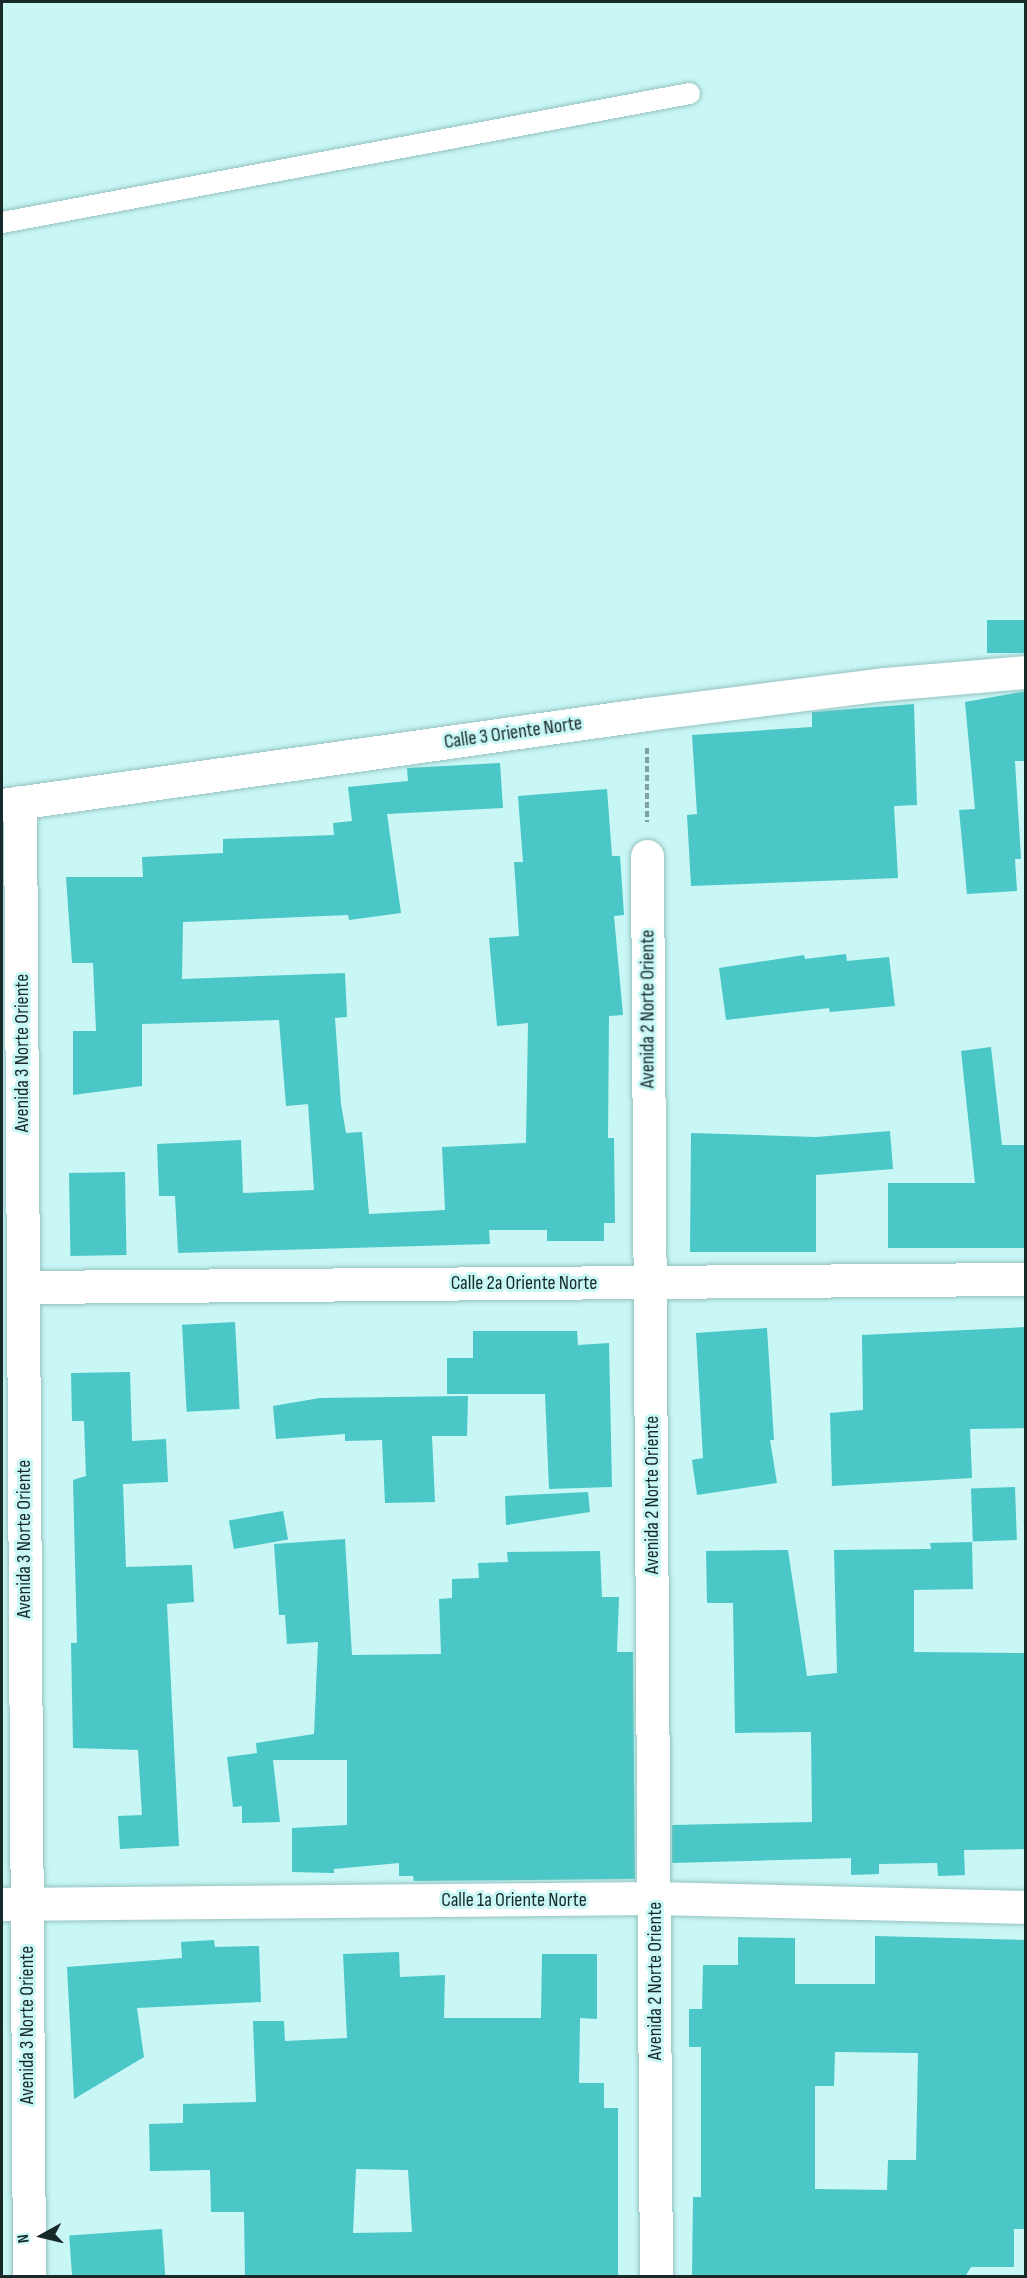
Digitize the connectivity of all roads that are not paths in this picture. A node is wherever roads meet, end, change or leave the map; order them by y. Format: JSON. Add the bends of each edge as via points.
{"nodes":[{"id":1,"x":689,"y":93,"type":"dead end"},
{"id":2,"x":2,"y":222,"type":"edge"},
{"id":3,"x":1026,"y":672,"type":"edge"},
{"id":4,"x":11,"y":804,"type":"edge"},
{"id":5,"x":647,"y":856,"type":"road end"},
{"id":6,"x":1026,"y":1279,"type":"edge"},
{"id":7,"x":650,"y":1282,"type":"junction"},
{"id":8,"x":23,"y":1287,"type":"junction"},
{"id":9,"x":12,"y":1379,"type":"edge"},
{"id":10,"x":655,"y":1898,"type":"junction"},
{"id":11,"x":14,"y":1904,"type":"edge"},
{"id":12,"x":1026,"y":1906,"type":"edge"},
{"id":13,"x":29,"y":2277,"type":"edge"},
{"id":14,"x":656,"y":2277,"type":"edge"}],
"edges":[{"from":1,"to":2,"type":"lane"},
{"from":3,"to":4,"type":"street","name":"Calle 3 Oriente Norte","via":[[885,684],[647,714]]},
{"from":4,"to":8,"type":"street","name":"Avenida 3 Norte Oriente"},
{"from":5,"to":7,"type":"street","name":"Avenida 2 Norte Oriente"},
{"from":6,"to":7,"type":"street","name":"Calle 2a Oriente Norte"},
{"from":7,"to":8,"type":"street","name":"Calle 2a Oriente Norte"},
{"from":7,"to":10,"type":"street","name":"Avenida 2 Norte Oriente"},
{"from":8,"to":9,"type":"street","name":"Avenida 3 Norte Oriente"},
{"from":9,"to":11,"type":"street","name":"Avenida 3 Norte Oriente"},
{"from":10,"to":11,"type":"street","name":"Calle 1a Oriente Norte"},
{"from":10,"to":12,"type":"street","name":"Calle 1a Oriente Norte"},
{"from":10,"to":14,"type":"street","name":"Avenida 2 Norte Oriente"},
{"from":11,"to":13,"type":"street","name":"Avenida 3 Norte Oriente"}]}
